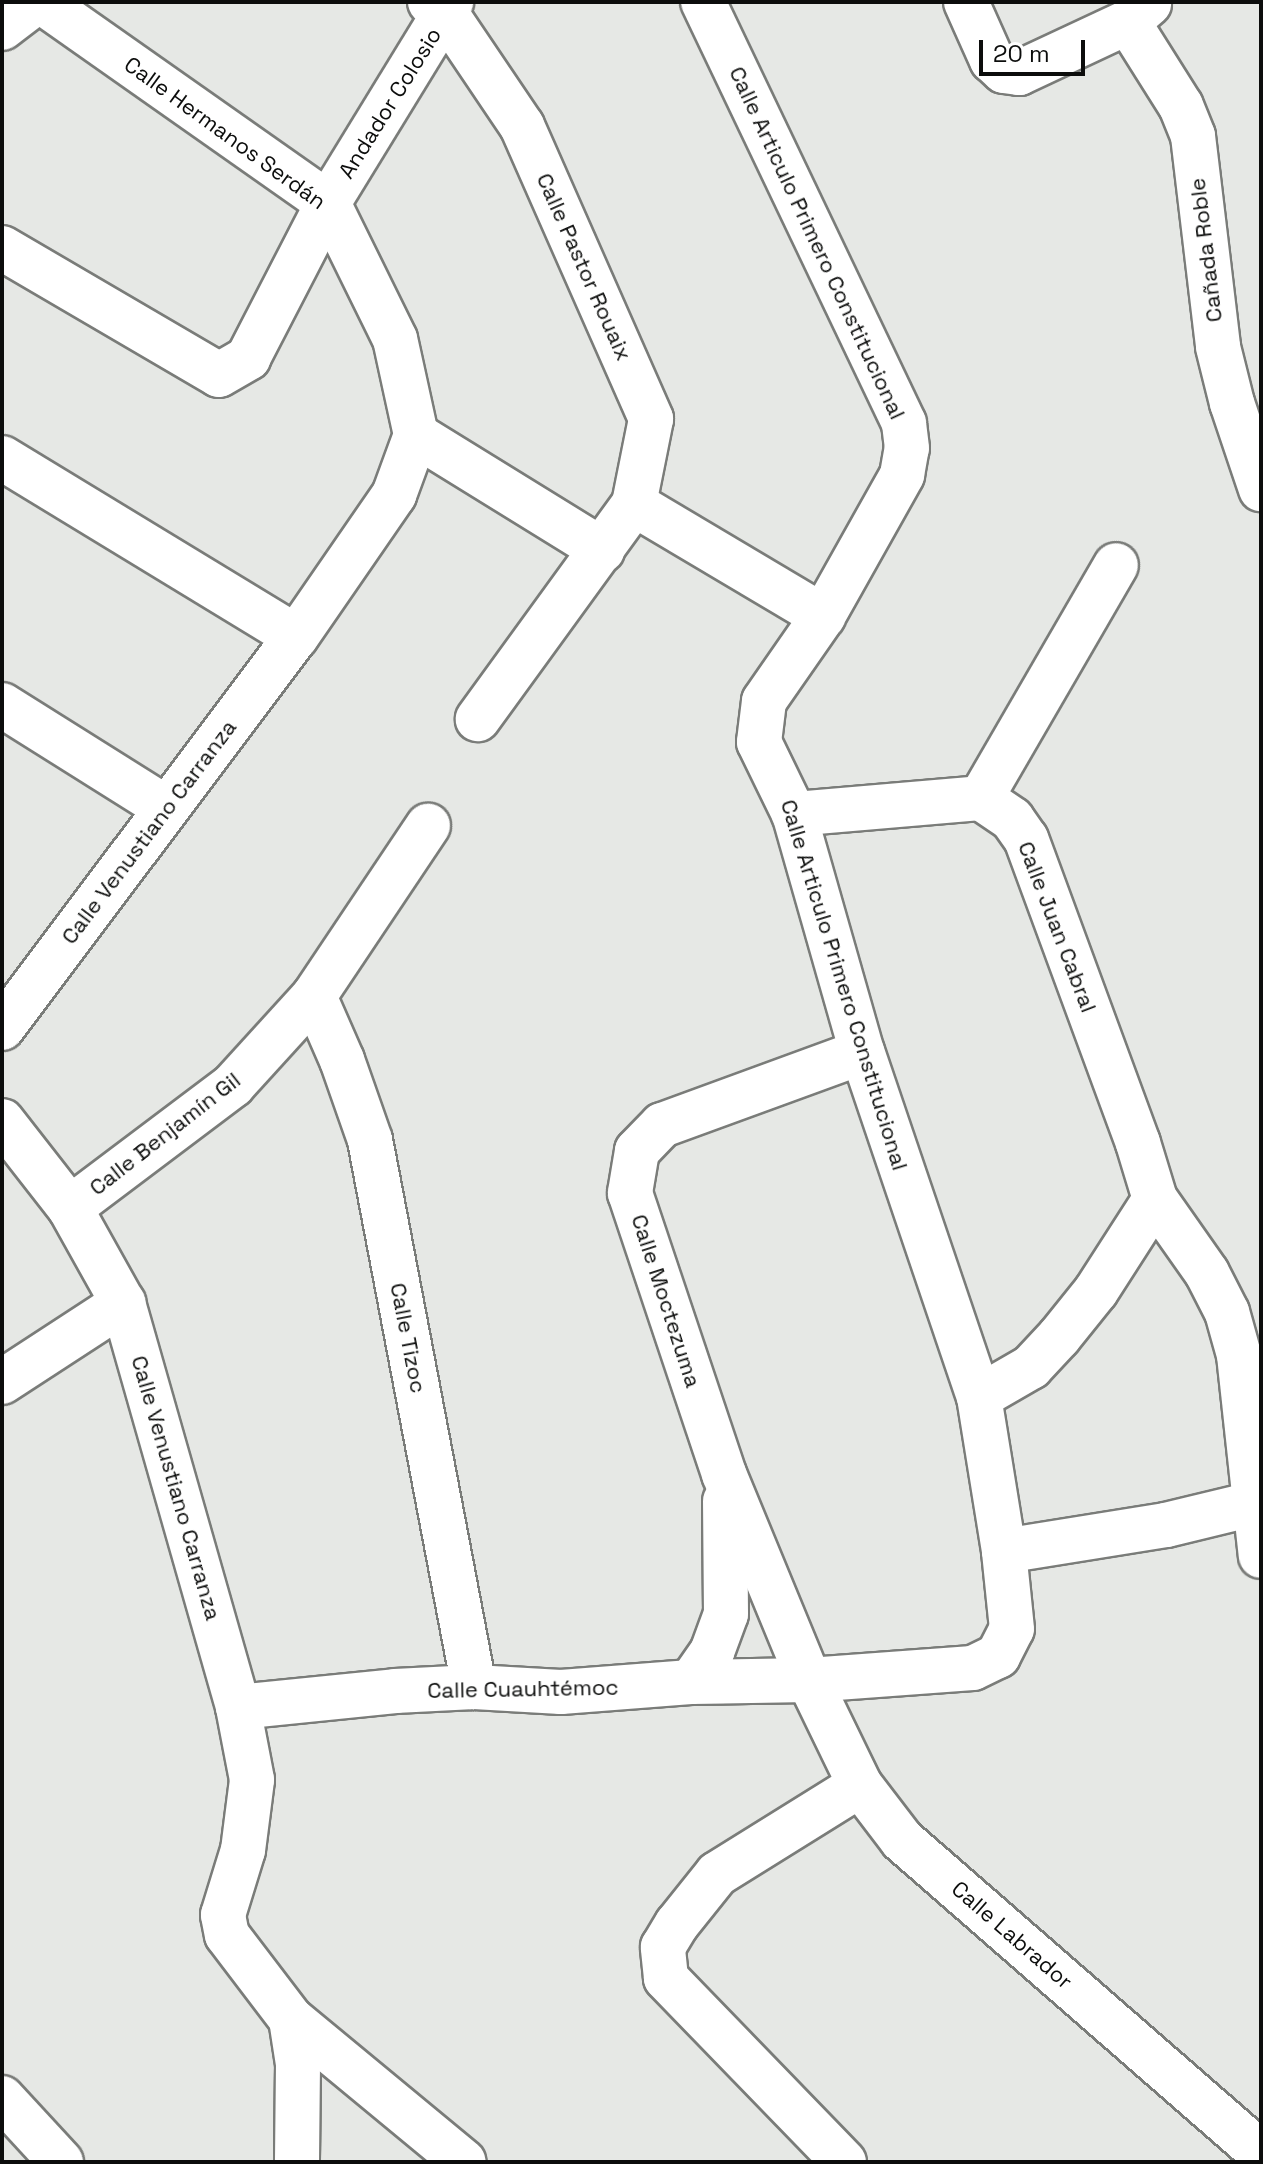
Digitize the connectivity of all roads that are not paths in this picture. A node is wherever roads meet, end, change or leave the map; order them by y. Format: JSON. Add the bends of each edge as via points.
{"nodes":[{"id":1,"x":39,"y":2,"type":"edge"},
{"id":2,"x":703,"y":2,"type":"edge"},
{"id":3,"x":966,"y":2,"type":"edge"},
{"id":4,"x":442,"y":5,"type":"edge"},
{"id":5,"x":1139,"y":12,"type":"edge"},
{"id":6,"x":2,"y":28,"type":"edge"},
{"id":7,"x":328,"y":203,"type":"junction"},
{"id":8,"x":2,"y":248,"type":"edge"},
{"id":9,"x":416,"y":435,"type":"junction"},
{"id":10,"x":2,"y":458,"type":"edge"},
{"id":11,"x":1261,"y":489,"type":"edge"},
{"id":12,"x":634,"y":504,"type":"junction"},
{"id":13,"x":602,"y":550,"type":"junction"},
{"id":14,"x":1116,"y":565,"type":"dead end"},
{"id":15,"x":823,"y":616,"type":"junction"},
{"id":16,"x":296,"y":637,"type":"junction"},
{"id":17,"x":2,"y":705,"type":"edge"},
{"id":18,"x":478,"y":719,"type":"dead end"},
{"id":19,"x":981,"y":798,"type":"junction"},
{"id":20,"x":166,"y":808,"type":"junction"},
{"id":21,"x":794,"y":814,"type":"junction"},
{"id":22,"x":428,"y":826,"type":"dead end"},
{"id":23,"x":314,"y":996,"type":"junction"},
{"id":24,"x":2,"y":1028,"type":"edge"},
{"id":25,"x":862,"y":1052,"type":"junction"},
{"id":26,"x":2,"y":1121,"type":"edge"},
{"id":27,"x":1155,"y":1199,"type":"junction"},
{"id":28,"x":70,"y":1208,"type":"junction"},
{"id":29,"x":123,"y":1303,"type":"junction"},
{"id":30,"x":2,"y":1382,"type":"edge"},
{"id":31,"x":979,"y":1397,"type":"junction"},
{"id":32,"x":724,"y":1474,"type":"junction"},
{"id":33,"x":1257,"y":1503,"type":"junction"},
{"id":34,"x":1004,"y":1551,"type":"junction"},
{"id":35,"x":1261,"y":1556,"type":"edge"},
{"id":36,"x":998,"y":1656,"type":"joint"},
{"id":37,"x":809,"y":1680,"type":"junction"},
{"id":38,"x":691,"y":1682,"type":"junction"},
{"id":39,"x":474,"y":1687,"type":"junction"},
{"id":40,"x":238,"y":1707,"type":"junction"},
{"id":41,"x":860,"y":1785,"type":"junction"},
{"id":42,"x":291,"y":2019,"type":"junction"},
{"id":43,"x":2,"y":2098,"type":"edge"},
{"id":44,"x":1261,"y":2153,"type":"edge"},
{"id":45,"x":61,"y":2162,"type":"edge"},
{"id":46,"x":297,"y":2162,"type":"edge"},
{"id":47,"x":464,"y":2162,"type":"edge"},
{"id":48,"x":844,"y":2162,"type":"edge"}],
"edges":[{"from":1,"to":6,"type":"street"},
{"from":1,"to":7,"type":"street","name":"Calle Hermanos Serdán"},
{"from":2,"to":15,"type":"street","name":"Calle Articulo Primero Constitucional","via":[[904,423],[902,475]]},
{"from":3,"to":5,"type":"street","via":[[992,60],[1004,71],[1019,73]]},
{"from":4,"to":7,"type":"street","name":"Andador Colosio"},
{"from":4,"to":12,"type":"street","name":"Calle Pastor Rouaix","via":[[522,126],[651,419]]},
{"from":5,"to":11,"type":"street","name":"Cañada Roble","via":[[1193,136],[1218,347]]},
{"from":7,"to":8,"type":"street","via":[[248,358],[219,375]]},
{"from":7,"to":9,"type":"street","name":"Calle Hermanos Serdán","via":[[395,339]]},
{"from":9,"to":13,"type":"street"},
{"from":9,"to":16,"type":"street","via":[[394,495]]},
{"from":10,"to":16,"type":"street"},
{"from":12,"to":13,"type":"street","name":"Calle Pastor Rouaix"},
{"from":12,"to":15,"type":"street"},
{"from":13,"to":18,"type":"street","name":"Calle Pastor Rouaix"},
{"from":14,"to":19,"type":"street"},
{"from":15,"to":21,"type":"street","name":"Calle Articulo Primero Constitucional","via":[[764,701],[759,742]]},
{"from":16,"to":20,"type":"street","name":"Calle Venustiano Carranza"},
{"from":17,"to":20,"type":"street"},
{"from":19,"to":21,"type":"street"},
{"from":19,"to":27,"type":"street","name":"Calle Juan Cabral","via":[[1012,819],[1026,839]]},
{"from":20,"to":24,"type":"street","name":"Calle Venustiano Carranza"},
{"from":21,"to":25,"type":"street","name":"Calle Articulo Primero Constitucional"},
{"from":22,"to":23,"type":"street","name":"Calle Benjamín Gil"},
{"from":23,"to":28,"type":"street","name":"Calle Benjamín Gil","via":[[233,1085]]},
{"from":23,"to":39,"type":"street","name":"Calle Tizoc","via":[[370,1140]]},
{"from":25,"to":31,"type":"street","name":"Calle Articulo Primero Constitucional"},
{"from":25,"to":32,"type":"street","name":"Calle Moctezuma","via":[[662,1125],[637,1151],[630,1193]]},
{"from":26,"to":28,"type":"street","name":"Calle Venustiano Carranza"},
{"from":27,"to":31,"type":"street","via":[[1096,1291],[1059,1337],[1031,1367]]},
{"from":27,"to":33,"type":"street","name":"Calle Juan Cabral","via":[[1207,1273],[1227,1312],[1239,1355]]},
{"from":28,"to":29,"type":"street","name":"Calle Venustiano Carranza"},
{"from":29,"to":30,"type":"street"},
{"from":29,"to":40,"type":"street","name":"Calle Venustiano Carranza"},
{"from":31,"to":34,"type":"street","name":"Calle Articulo Primero Constitucional"},
{"from":32,"to":37,"type":"street","name":"Calle Moctezuma"},
{"from":32,"to":38,"type":"street","via":[[726,1614],[712,1652]]},
{"from":33,"to":34,"type":"street","via":[[1166,1525]]},
{"from":33,"to":35,"type":"street","name":"Calle Juan Cabral"},
{"from":34,"to":36,"type":"street","name":"Calle Articulo Primero Constitucional","via":[[1012,1629]]},
{"from":36,"to":37,"type":"street","name":"Calle Cuauhtémoc","via":[[973,1668]]},
{"from":37,"to":38,"type":"street","name":"Calle Cuauhtémoc"},
{"from":37,"to":41,"type":"street","name":"Calle Labrador"},
{"from":38,"to":39,"type":"street","name":"Calle Cuauhtémoc","via":[[561,1692]]},
{"from":39,"to":40,"type":"street","name":"Calle Cuauhtémoc"},
{"from":40,"to":42,"type":"street","name":"Calle Venustiano Carranza","via":[[252,1780],[243,1850],[223,1915],[227,1935]]},
{"from":41,"to":44,"type":"street","name":"Calle Labrador","via":[[902,1840]]},
{"from":41,"to":48,"type":"street","via":[[717,1874],[663,1947],[666,1978]]},
{"from":42,"to":46,"type":"street","via":[[298,2064]]},
{"from":42,"to":47,"type":"street","name":"Calle Venustiano Carranza"},
{"from":43,"to":45,"type":"street"}]}
